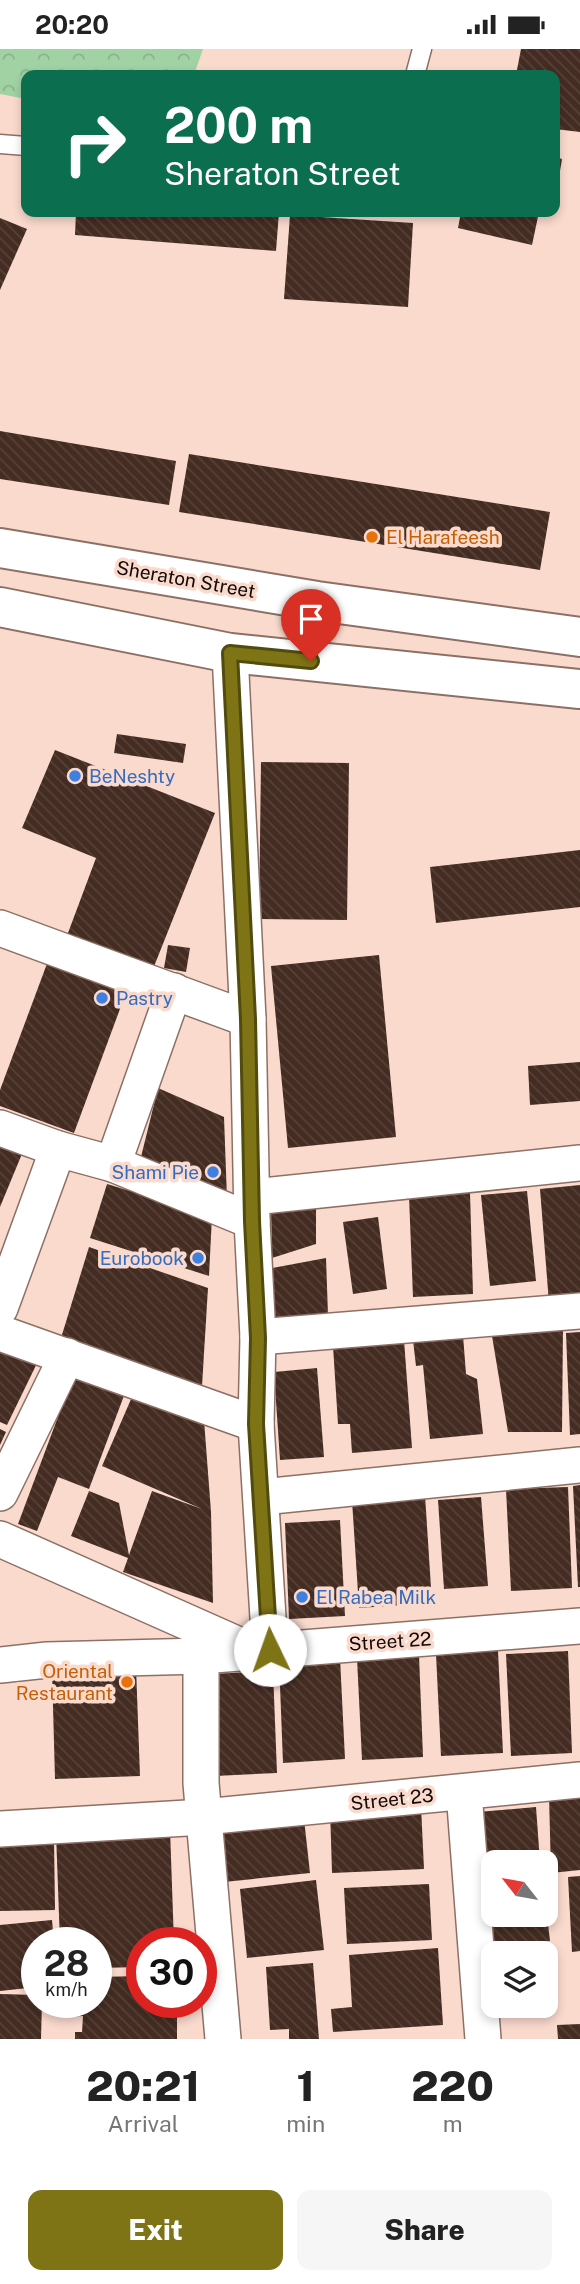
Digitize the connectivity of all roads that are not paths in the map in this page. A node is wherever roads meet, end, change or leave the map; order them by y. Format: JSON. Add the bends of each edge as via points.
{"nodes":[{"id":1,"x":422,"y":49,"type":"edge"},
{"id":2,"x":416,"y":70,"type":"edge"},
{"id":3,"x":1,"y":146,"type":"edge"},
{"id":4,"x":21,"y":146,"type":"edge"},
{"id":5,"x":0,"y":548,"type":"edge"},
{"id":6,"x":0,"y":607,"type":"edge"},
{"id":7,"x":580,"y":637,"type":"edge"},
{"id":8,"x":230,"y":653,"type":"junction"},
{"id":9,"x":580,"y":688,"type":"edge"},
{"id":10,"x":0,"y":928,"type":"edge"},
{"id":11,"x":174,"y":991,"type":"junction"},
{"id":12,"x":248,"y":1019,"type":"junction"},
{"id":13,"x":0,"y":1128,"type":"edge"},
{"id":14,"x":58,"y":1149,"type":"junction"},
{"id":15,"x":580,"y":1163,"type":"edge"},
{"id":16,"x":113,"y":1164,"type":"junction"},
{"id":17,"x":252,"y":1209,"type":"junction"},
{"id":18,"x":0,"y":1308,"type":"edge"},
{"id":19,"x":580,"y":1311,"type":"edge"},
{"id":20,"x":0,"y":1333,"type":"edge"},
{"id":21,"x":258,"y":1338,"type":"junction"},
{"id":22,"x":67,"y":1356,"type":"junction"},
{"id":23,"x":256,"y":1424,"type":"junction"},
{"id":24,"x":580,"y":1465,"type":"edge"},
{"id":25,"x":0,"y":1493,"type":"edge"},
{"id":26,"x":262,"y":1497,"type":"junction"},
{"id":27,"x":0,"y":1539,"type":"edge"},
{"id":28,"x":580,"y":1626,"type":"edge"},
{"id":29,"x":262,"y":1651,"type":"junction"},
{"id":30,"x":201,"y":1655,"type":"junction"},
{"id":31,"x":0,"y":1665,"type":"edge"},
{"id":32,"x":580,"y":1780,"type":"edge"},
{"id":33,"x":464,"y":1792,"type":"junction"},
{"id":34,"x":204,"y":1817,"type":"junction"},
{"id":35,"x":0,"y":1829,"type":"edge"},
{"id":36,"x":223,"y":2039,"type":"edge"},
{"id":37,"x":483,"y":2039,"type":"edge"}],
"edges":[{"from":1,"to":2,"type":"lane"},
{"from":3,"to":4,"type":"lane"},
{"from":5,"to":7,"type":"street","name":"Sheraton Street","via":[[317,601]]},
{"from":6,"to":8,"type":"street"},
{"from":8,"to":9,"type":"street"},
{"from":8,"to":12,"type":"street"},
{"from":10,"to":11,"type":"street"},
{"from":11,"to":12,"type":"street"},
{"from":11,"to":16,"type":"street"},
{"from":12,"to":17,"type":"street"},
{"from":13,"to":14,"type":"street"},
{"from":14,"to":16,"type":"street"},
{"from":14,"to":18,"type":"street"},
{"from":15,"to":17,"type":"street"},
{"from":16,"to":17,"type":"street"},
{"from":17,"to":21,"type":"street"},
{"from":19,"to":21,"type":"street"},
{"from":20,"to":22,"type":"street"},
{"from":21,"to":23,"type":"street"},
{"from":22,"to":23,"type":"street"},
{"from":22,"to":25,"type":"street"},
{"from":23,"to":26,"type":"street"},
{"from":24,"to":26,"type":"street"},
{"from":26,"to":29,"type":"street"},
{"from":27,"to":29,"type":"street"},
{"from":28,"to":29,"type":"street","name":"Street 22"},
{"from":29,"to":30,"type":"street","name":"Street 22"},
{"from":30,"to":31,"type":"street","name":"Street 22"},
{"from":30,"to":34,"type":"street"},
{"from":32,"to":33,"type":"street","name":"Street 23"},
{"from":33,"to":34,"type":"street","name":"Street 23"},
{"from":33,"to":37,"type":"street"},
{"from":34,"to":35,"type":"street","name":"Street 23"},
{"from":34,"to":36,"type":"street"}]}
